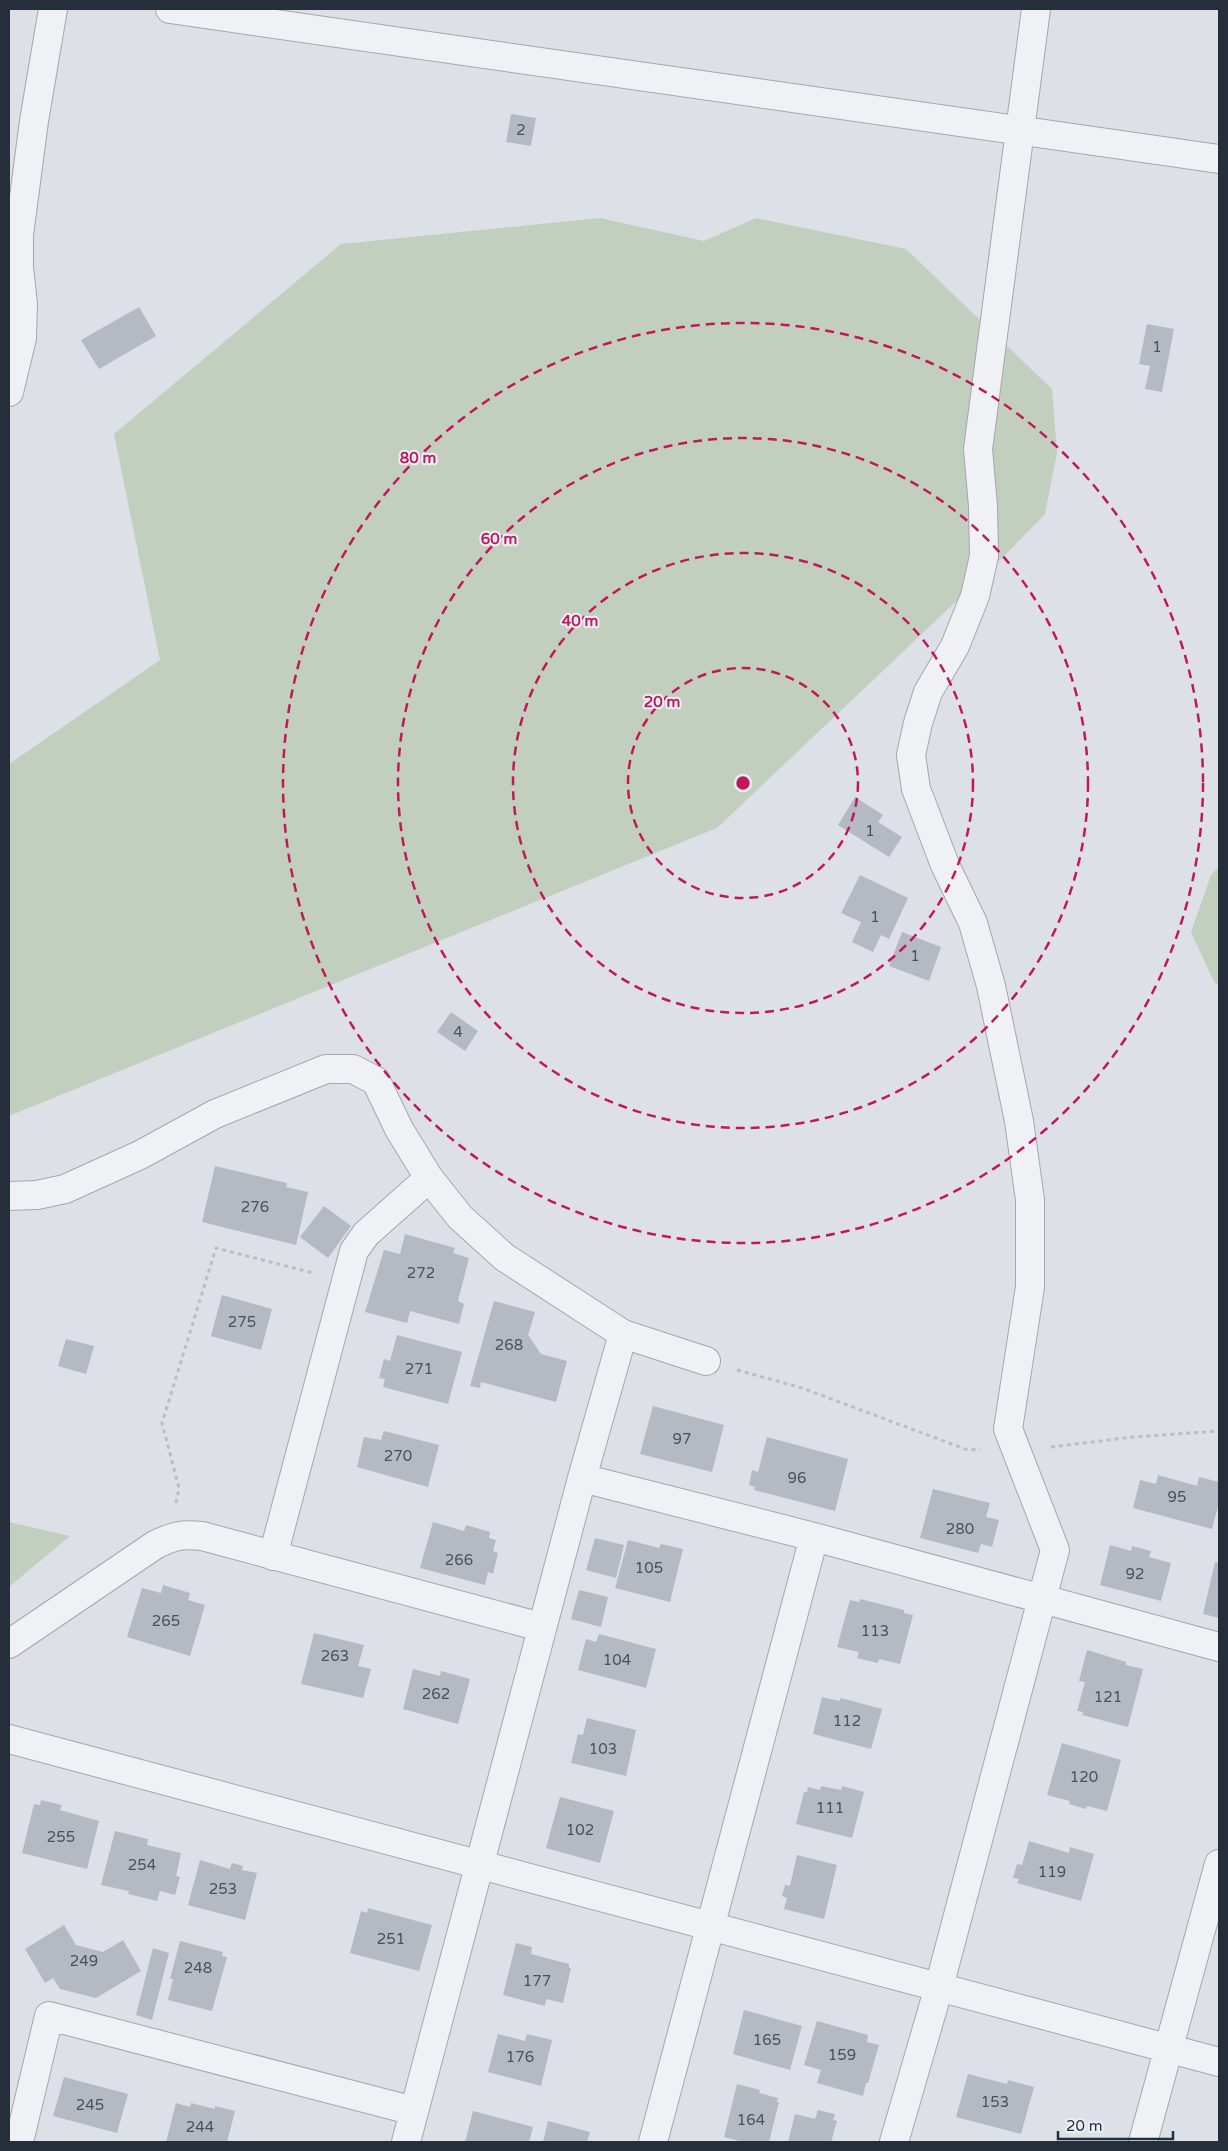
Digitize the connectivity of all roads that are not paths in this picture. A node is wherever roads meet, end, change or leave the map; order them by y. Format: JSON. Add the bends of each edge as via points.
{"nodes":[{"id":1,"x":53,"y":9,"type":"edge"},
{"id":2,"x":170,"y":9,"type":"edge"},
{"id":3,"x":1036,"y":9,"type":"edge"},
{"id":4,"x":1019,"y":131,"type":"junction"},
{"id":5,"x":1219,"y":159,"type":"edge"},
{"id":6,"x":9,"y":392,"type":"edge"},
{"id":7,"x":429,"y":1178,"type":"junction"},
{"id":8,"x":9,"y":1196,"type":"edge"},
{"id":9,"x":623,"y":1334,"type":"junction"},
{"id":10,"x":706,"y":1361,"type":"road end"},
{"id":11,"x":582,"y":1478,"type":"junction"},
{"id":12,"x":814,"y":1537,"type":"junction"},
{"id":13,"x":273,"y":1556,"type":"junction"},
{"id":14,"x":1041,"y":1599,"type":"junction"},
{"id":15,"x":541,"y":1627,"type":"junction"},
{"id":16,"x":9,"y":1644,"type":"edge"},
{"id":17,"x":1219,"y":1647,"type":"edge"},
{"id":18,"x":9,"y":1739,"type":"edge"},
{"id":19,"x":1219,"y":1864,"type":"edge"},
{"id":20,"x":480,"y":1866,"type":"junction"},
{"id":21,"x":712,"y":1926,"type":"junction"},
{"id":22,"x":939,"y":1987,"type":"junction"},
{"id":23,"x":1169,"y":2049,"type":"junction"},
{"id":24,"x":1219,"y":2062,"type":"edge"},
{"id":25,"x":414,"y":2111,"type":"junction"},
{"id":26,"x":19,"y":2142,"type":"edge"},
{"id":27,"x":406,"y":2142,"type":"edge"},
{"id":28,"x":653,"y":2142,"type":"edge"},
{"id":29,"x":894,"y":2142,"type":"edge"},
{"id":30,"x":1143,"y":2142,"type":"edge"}],
"edges":[{"from":1,"to":6,"type":"street","via":[[19,235],[22,338]]},
{"from":2,"to":4,"type":"street"},
{"from":3,"to":4,"type":"street"},
{"from":4,"to":5,"type":"street"},
{"from":4,"to":14,"type":"street","via":[[978,449],[984,556],[975,596],[955,646],[928,692],[911,755],[916,789],[945,865],[973,923],[991,986],[1019,1121],[1030,1200],[1030,1287],[1008,1429],[1054,1550]]},
{"from":7,"to":8,"type":"street","via":[[398,1129],[376,1081],[353,1069],[326,1069],[215,1114],[140,1156],[65,1189]]},
{"from":7,"to":9,"type":"street","via":[[460,1217],[504,1257]]},
{"from":7,"to":13,"type":"street","via":[[358,1242],[354,1251]]},
{"from":9,"to":10,"type":"street"},
{"from":9,"to":11,"type":"street"},
{"from":11,"to":12,"type":"street"},
{"from":11,"to":15,"type":"street"},
{"from":12,"to":14,"type":"street"},
{"from":12,"to":21,"type":"street"},
{"from":13,"to":15,"type":"street"},
{"from":13,"to":16,"type":"street","via":[[202,1536],[174,1535]]},
{"from":14,"to":17,"type":"street"},
{"from":14,"to":22,"type":"street"},
{"from":15,"to":20,"type":"street"},
{"from":18,"to":20,"type":"street"},
{"from":19,"to":23,"type":"street"},
{"from":20,"to":21,"type":"street"},
{"from":20,"to":25,"type":"street"},
{"from":21,"to":22,"type":"street"},
{"from":21,"to":28,"type":"street"},
{"from":22,"to":23,"type":"street"},
{"from":22,"to":29,"type":"street"},
{"from":23,"to":24,"type":"street"},
{"from":23,"to":30,"type":"street"},
{"from":25,"to":26,"type":"street","via":[[49,2016]]},
{"from":25,"to":27,"type":"street"}]}
